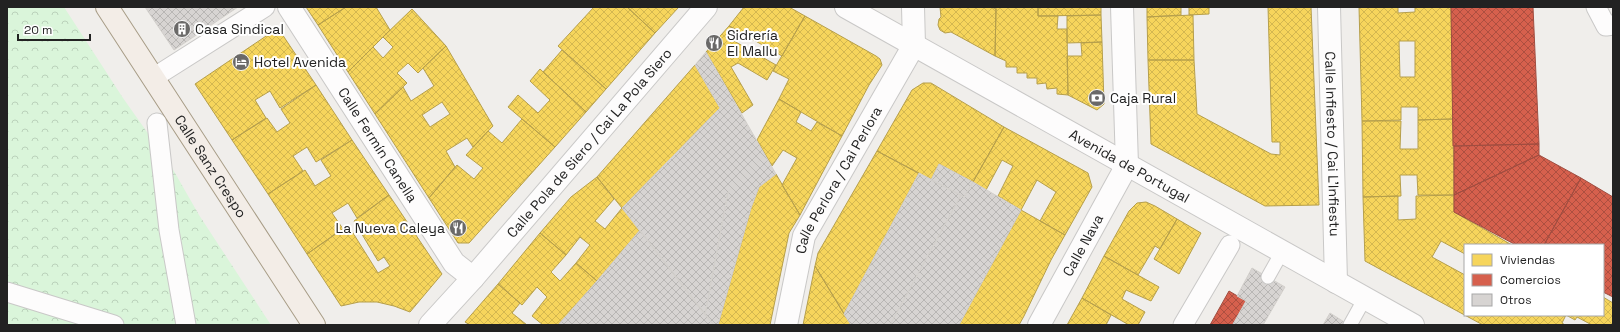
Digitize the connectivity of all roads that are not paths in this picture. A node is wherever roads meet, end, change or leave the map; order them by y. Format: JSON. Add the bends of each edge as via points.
{"nodes":[{"id":1,"x":107,"y":7,"type":"edge"},
{"id":2,"x":266,"y":7,"type":"edge"},
{"id":3,"x":289,"y":7,"type":"edge"},
{"id":4,"x":706,"y":7,"type":"edge"},
{"id":5,"x":846,"y":7,"type":"edge"},
{"id":6,"x":913,"y":7,"type":"edge"},
{"id":7,"x":1122,"y":7,"type":"edge"},
{"id":8,"x":1329,"y":7,"type":"edge"},
{"id":9,"x":1596,"y":7,"type":"edge"},
{"id":10,"x":1613,"y":25,"type":"edge"},
{"id":11,"x":914,"y":45,"type":"junction"},
{"id":12,"x":153,"y":78,"type":"junction"},
{"id":13,"x":157,"y":123,"type":"dead end"},
{"id":14,"x":1127,"y":165,"type":"junction"},
{"id":15,"x":1230,"y":245,"type":"dead end"},
{"id":16,"x":1282,"y":252,"type":"junction"},
{"id":17,"x":1268,"y":277,"type":"dead end"},
{"id":18,"x":473,"y":278,"type":"junction"},
{"id":19,"x":1336,"y":282,"type":"junction"},
{"id":20,"x":7,"y":292,"type":"edge"},
{"id":21,"x":1366,"y":298,"type":"junction"},
{"id":22,"x":316,"y":324,"type":"edge"},
{"id":23,"x":114,"y":325,"type":"edge"},
{"id":24,"x":186,"y":325,"type":"edge"},
{"id":25,"x":430,"y":325,"type":"edge"},
{"id":26,"x":786,"y":325,"type":"edge"},
{"id":27,"x":1039,"y":325,"type":"edge"},
{"id":28,"x":1183,"y":325,"type":"edge"},
{"id":29,"x":1350,"y":325,"type":"edge"},
{"id":30,"x":1413,"y":325,"type":"edge"}],
"edges":[{"from":1,"to":12,"type":"main road","name":"Calle Sanz Crespo"},
{"from":2,"to":12,"type":"street"},
{"from":3,"to":18,"type":"street","name":"Calle Fermín Canella","via":[[454,263]]},
{"from":4,"to":18,"type":"street","name":"Calle Pola de Siero / Cai La Pola Siero"},
{"from":5,"to":11,"type":"street","name":"Avenida de Portugal"},
{"from":6,"to":11,"type":"street"},
{"from":7,"to":14,"type":"street"},
{"from":8,"to":19,"type":"street","name":"Calle Infiesto / Cai L'Infiestu"},
{"from":9,"to":10,"type":"street","via":[[1606,26]]},
{"from":11,"to":14,"type":"street","name":"Avenida de Portugal"},
{"from":11,"to":26,"type":"street","name":"Calle Perlora / Cai Perlora","via":[[804,236]]},
{"from":12,"to":22,"type":"main road","name":"Calle Sanz Crespo"},
{"from":13,"to":24,"type":"street","via":[[169,230]]},
{"from":14,"to":16,"type":"street","name":"Avenida de Portugal"},
{"from":14,"to":27,"type":"street","name":"Calle Nava"},
{"from":15,"to":28,"type":"street"},
{"from":16,"to":17,"type":"lane"},
{"from":16,"to":19,"type":"street","name":"Avenida de Portugal"},
{"from":18,"to":25,"type":"street","name":"Calle Pola de Siero / Cai La Pola Siero"},
{"from":19,"to":21,"type":"street","name":"Avenida de Portugal"},
{"from":20,"to":23,"type":"street"},
{"from":21,"to":29,"type":"lane"},
{"from":21,"to":30,"type":"street","name":"Avenida de Portugal"}]}
